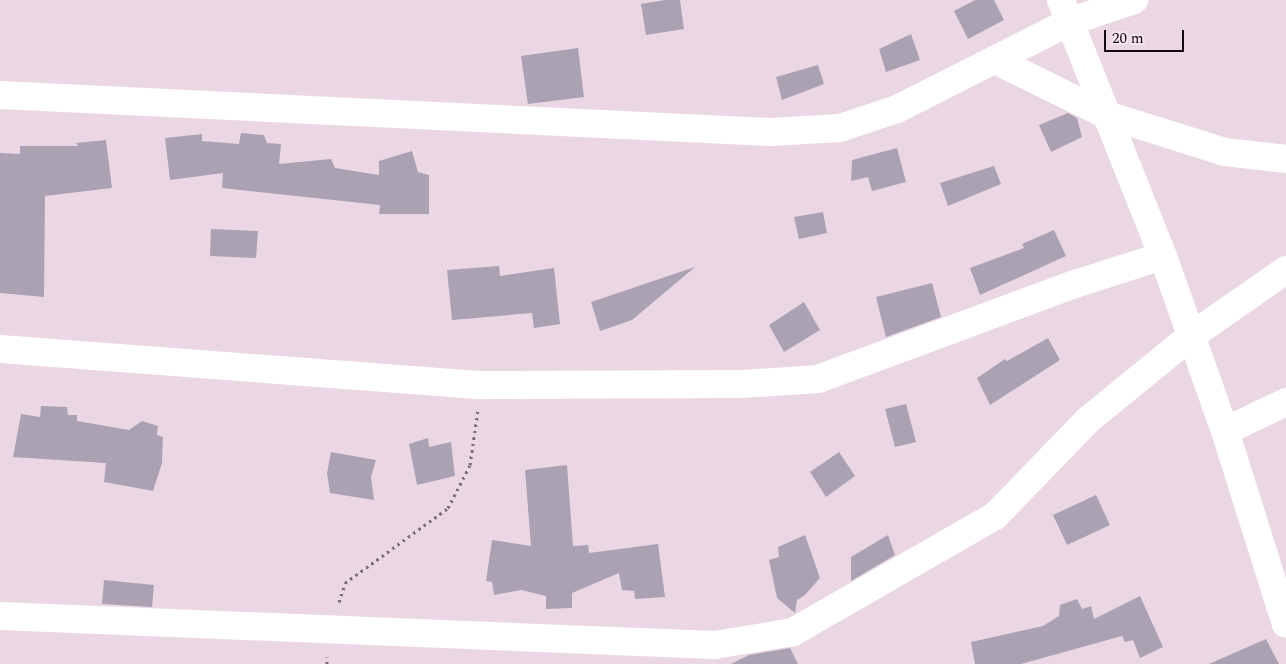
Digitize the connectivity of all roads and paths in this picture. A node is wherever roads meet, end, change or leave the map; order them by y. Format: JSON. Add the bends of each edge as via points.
{"nodes":[{"id":1,"x":1134,"y":0,"type":"edge"},
{"id":2,"x":1065,"y":11,"type":"edge"},
{"id":3,"x":995,"y":60,"type":"junction"},
{"id":4,"x":0,"y":95,"type":"edge"},
{"id":5,"x":1106,"y":115,"type":"junction"},
{"id":6,"x":1286,"y":158,"type":"edge"},
{"id":7,"x":1163,"y":256,"type":"junction"},
{"id":8,"x":1286,"y":270,"type":"edge"},
{"id":9,"x":1191,"y":336,"type":"junction"},
{"id":10,"x":0,"y":349,"type":"edge"},
{"id":11,"x":482,"y":385,"type":"junction"},
{"id":12,"x":1286,"y":402,"type":"edge"},
{"id":13,"x":1226,"y":432,"type":"junction"},
{"id":14,"x":0,"y":616,"type":"edge"},
{"id":15,"x":1286,"y":624,"type":"edge"},
{"id":16,"x":330,"y":630,"type":"junction"}],
"edges":[{"from":1,"to":2,"type":"street"},
{"from":2,"to":3,"type":"street"},
{"from":2,"to":5,"type":"street"},
{"from":3,"to":4,"type":"street","via":[[898,109],[840,128],[771,132]]},
{"from":3,"to":5,"type":"street"},
{"from":5,"to":6,"type":"street","via":[[1225,152]]},
{"from":5,"to":7,"type":"street"},
{"from":7,"to":9,"type":"street"},
{"from":7,"to":11,"type":"street","via":[[1075,284],[818,379],[742,384]]},
{"from":8,"to":9,"type":"street"},
{"from":9,"to":13,"type":"street"},
{"from":9,"to":16,"type":"street","via":[[1088,420],[995,516],[793,632],[714,645]]},
{"from":10,"to":11,"type":"street"},
{"from":11,"to":16,"type":"path","via":[[470,465],[448,508],[345,583]]},
{"from":12,"to":13,"type":"street"},
{"from":13,"to":15,"type":"street"},
{"from":14,"to":16,"type":"street"}]}
